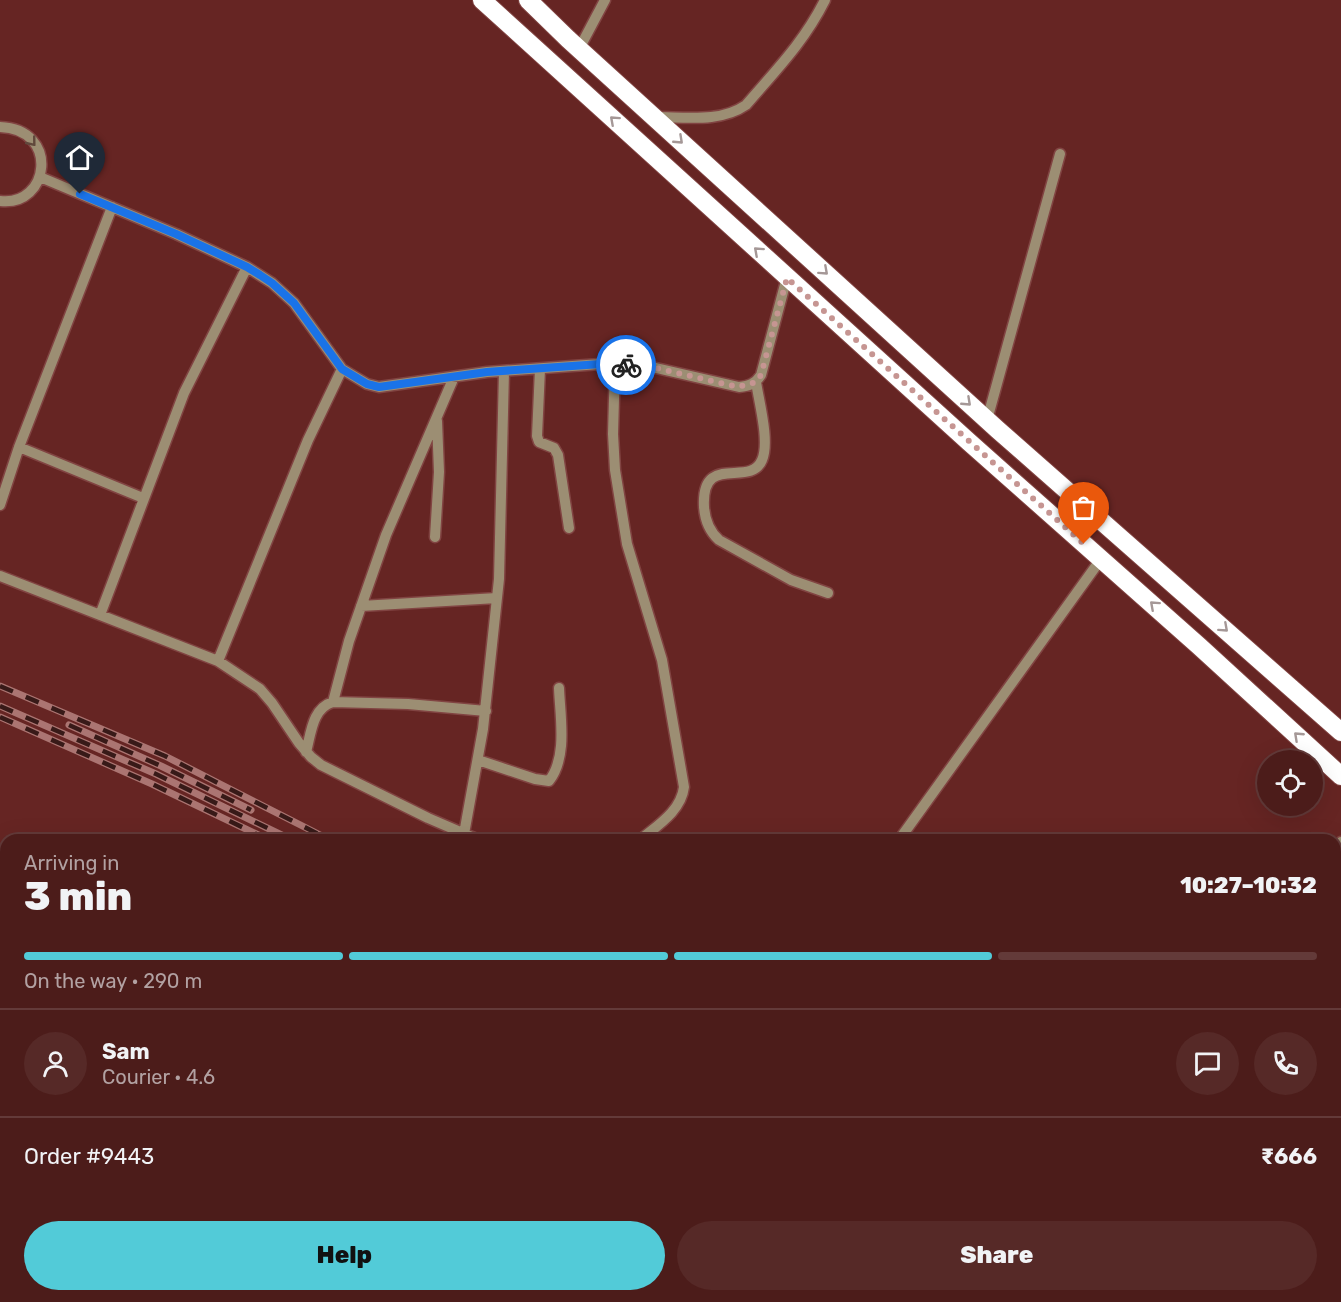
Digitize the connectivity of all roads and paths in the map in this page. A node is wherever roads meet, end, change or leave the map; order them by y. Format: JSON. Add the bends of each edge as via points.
{"nodes":[{"id":1,"x":482,"y":0,"type":"edge"},
{"id":2,"x":528,"y":0,"type":"edge"},
{"id":3,"x":605,"y":0,"type":"edge"},
{"id":4,"x":825,"y":0,"type":"edge"},
{"id":5,"x":579,"y":49,"type":"junction"},
{"id":6,"x":655,"y":117,"type":"junction"},
{"id":7,"x":0,"y":127,"type":"edge"},
{"id":8,"x":1060,"y":154,"type":"dead end"},
{"id":9,"x":40,"y":177,"type":"junction"},
{"id":10,"x":0,"y":201,"type":"edge"},
{"id":11,"x":112,"y":207,"type":"junction"},
{"id":12,"x":247,"y":267,"type":"junction"},
{"id":13,"x":787,"y":278,"type":"junction"},
{"id":14,"x":615,"y":363,"type":"junction"},
{"id":15,"x":342,"y":369,"type":"junction"},
{"id":16,"x":540,"y":369,"type":"junction"},
{"id":17,"x":504,"y":371,"type":"junction"},
{"id":18,"x":454,"y":377,"type":"junction"},
{"id":19,"x":756,"y":382,"type":"junction"},
{"id":20,"x":437,"y":417,"type":"junction"},
{"id":21,"x":987,"y":420,"type":"junction"},
{"id":22,"x":19,"y":447,"type":"junction"},
{"id":23,"x":143,"y":498,"type":"junction"},
{"id":24,"x":0,"y":505,"type":"edge"},
{"id":25,"x":569,"y":528,"type":"dead end"},
{"id":26,"x":435,"y":537,"type":"dead end"},
{"id":27,"x":1101,"y":559,"type":"junction"},
{"id":28,"x":0,"y":576,"type":"edge"},
{"id":29,"x":828,"y":593,"type":"dead end"},
{"id":30,"x":497,"y":598,"type":"junction"},
{"id":31,"x":361,"y":606,"type":"junction"},
{"id":32,"x":100,"y":615,"type":"junction"},
{"id":33,"x":218,"y":662,"type":"junction"},
{"id":34,"x":560,"y":688,"type":"dead end"},
{"id":35,"x":333,"y":702,"type":"junction"},
{"id":36,"x":486,"y":711,"type":"junction"},
{"id":37,"x":1341,"y":732,"type":"edge"},
{"id":38,"x":306,"y":752,"type":"junction"},
{"id":39,"x":478,"y":760,"type":"junction"},
{"id":40,"x":1341,"y":776,"type":"edge"},
{"id":41,"x":464,"y":834,"type":"joint"},
{"id":42,"x":647,"y":834,"type":"edge"},
{"id":43,"x":903,"y":834,"type":"edge"}],
"edges":[{"from":13,"to":1,"type":"highway","one_way":true},
{"from":2,"to":5,"type":"highway"},
{"from":3,"to":5,"type":"street"},
{"from":4,"to":6,"type":"street","via":[[800,44],[746,105],[719,117]]},
{"from":5,"to":6,"type":"highway"},
{"from":6,"to":21,"type":"highway","one_way":true},
{"from":7,"to":9,"type":"street","one_way":true,"via":[[17,130],[32,140],[42,162]]},
{"from":8,"to":21,"type":"street"},
{"from":9,"to":10,"type":"street","via":[[27,194],[17,200]]},
{"from":9,"to":11,"type":"street"},
{"from":11,"to":12,"type":"street"},
{"from":11,"to":22,"type":"street"},
{"from":12,"to":15,"type":"street","via":[[294,303]]},
{"from":12,"to":23,"type":"street","via":[[184,393]]},
{"from":13,"to":19,"type":"street"},
{"from":13,"to":27,"type":"highway"},
{"from":14,"to":16,"type":"street"},
{"from":14,"to":19,"type":"street","via":[[738,387]]},
{"from":14,"to":42,"type":"street","via":[[612,434],[627,544],[662,660],[684,787],[677,807]]},
{"from":15,"to":18,"type":"street","via":[[379,387]]},
{"from":15,"to":33,"type":"street","via":[[308,440]]},
{"from":16,"to":17,"type":"street"},
{"from":16,"to":25,"type":"street","via":[[537,436],[539,442],[554,448],[558,455]]},
{"from":17,"to":18,"type":"street"},
{"from":17,"to":30,"type":"street"},
{"from":18,"to":20,"type":"street"},
{"from":19,"to":29,"type":"street","via":[[765,443],[762,460],[749,471],[711,479],[706,487],[706,521],[719,540],[791,580]]},
{"from":20,"to":26,"type":"street"},
{"from":20,"to":31,"type":"street","via":[[386,535]]},
{"from":21,"to":37,"type":"highway","one_way":true},
{"from":22,"to":23,"type":"street"},
{"from":22,"to":24,"type":"street"},
{"from":23,"to":32,"type":"street"},
{"from":40,"to":27,"type":"highway","one_way":true},
{"from":27,"to":43,"type":"street"},
{"from":28,"to":32,"type":"street"},
{"from":30,"to":31,"type":"street"},
{"from":30,"to":36,"type":"street"},
{"from":31,"to":35,"type":"street"},
{"from":32,"to":33,"type":"street"},
{"from":33,"to":38,"type":"street","via":[[260,689]]},
{"from":34,"to":39,"type":"street","via":[[561,747],[549,781]]},
{"from":35,"to":36,"type":"street"},
{"from":35,"to":38,"type":"street","via":[[318,711]]},
{"from":36,"to":39,"type":"street"},
{"from":38,"to":41,"type":"street","via":[[321,765]]},
{"from":39,"to":41,"type":"street"}]}
